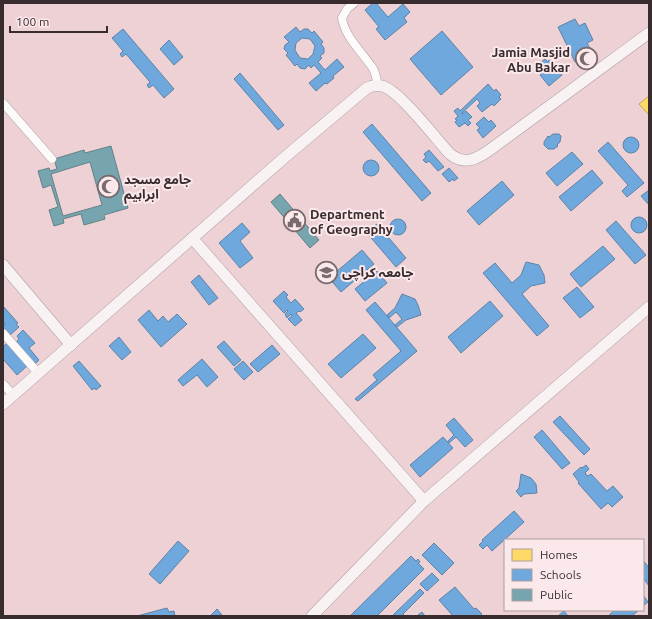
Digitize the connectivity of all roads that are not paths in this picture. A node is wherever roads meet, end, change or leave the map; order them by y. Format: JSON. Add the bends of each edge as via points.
{"nodes":[{"id":1,"x":354,"y":3,"type":"edge"},
{"id":2,"x":649,"y":33,"type":"edge"},
{"id":3,"x":378,"y":85,"type":"junction"},
{"id":4,"x":3,"y":103,"type":"edge"},
{"id":5,"x":52,"y":158,"type":"dead end"},
{"id":6,"x":192,"y":238,"type":"junction"},
{"id":7,"x":3,"y":265,"type":"edge"},
{"id":8,"x":649,"y":307,"type":"edge"},
{"id":9,"x":3,"y":333,"type":"edge"},
{"id":10,"x":71,"y":345,"type":"junction"},
{"id":11,"x":39,"y":374,"type":"junction"},
{"id":12,"x":3,"y":384,"type":"edge"},
{"id":13,"x":14,"y":396,"type":"junction"},
{"id":14,"x":3,"y":404,"type":"edge"},
{"id":15,"x":424,"y":501,"type":"junction"},
{"id":16,"x":312,"y":616,"type":"edge"}],
"edges":[{"from":1,"to":3,"type":"street","via":[[342,18],[343,27],[372,67]]},
{"from":2,"to":3,"type":"street","via":[[492,149],[482,156],[469,160],[460,160],[450,154],[397,94]]},
{"from":3,"to":6,"type":"street","via":[[362,92]]},
{"from":4,"to":5,"type":"street"},
{"from":6,"to":10,"type":"street"},
{"from":6,"to":15,"type":"street"},
{"from":7,"to":10,"type":"street"},
{"from":8,"to":15,"type":"street"},
{"from":9,"to":11,"type":"street"},
{"from":10,"to":11,"type":"street"},
{"from":11,"to":13,"type":"street"},
{"from":12,"to":13,"type":"street"},
{"from":13,"to":14,"type":"street"},
{"from":15,"to":16,"type":"street"}]}
